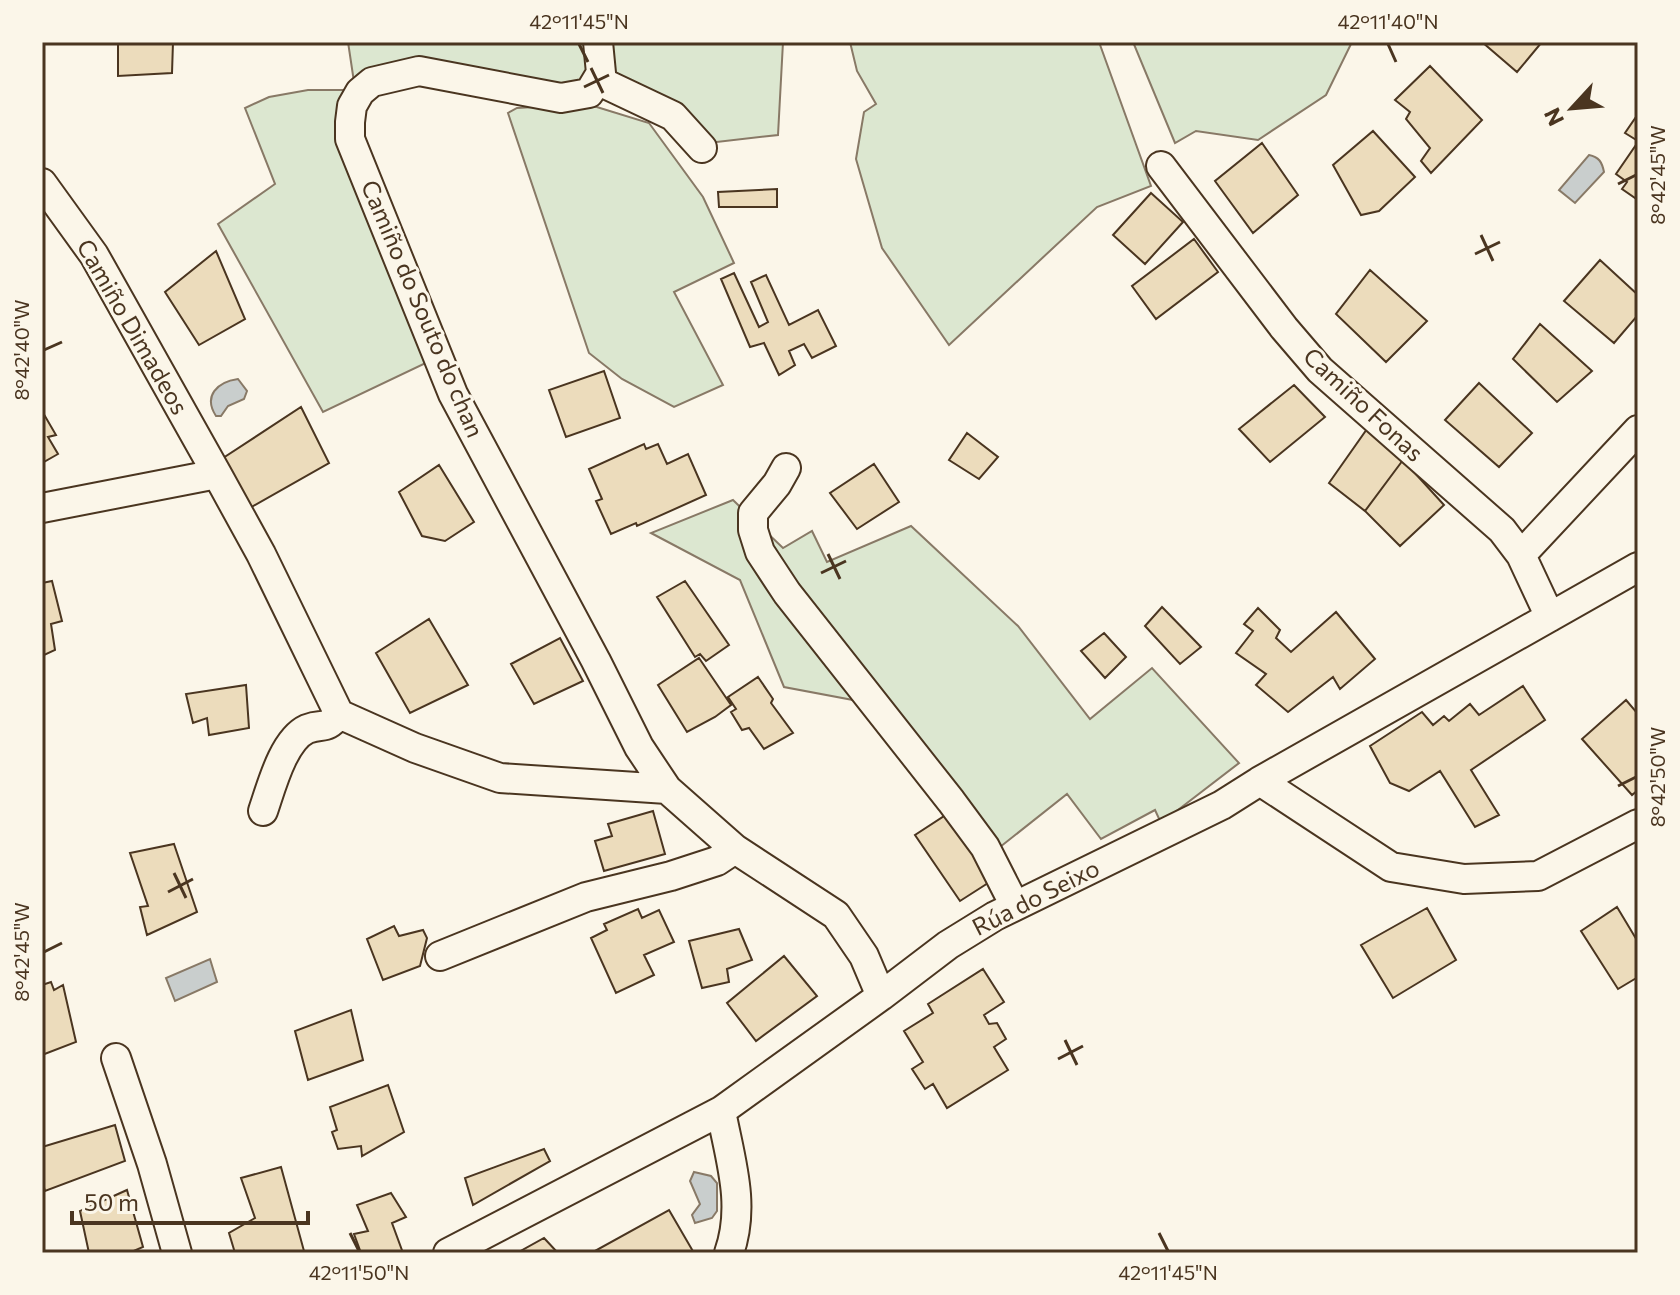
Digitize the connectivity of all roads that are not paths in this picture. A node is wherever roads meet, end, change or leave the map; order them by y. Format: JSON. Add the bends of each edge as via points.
{"nodes":[{"id":1,"x":598,"y":42,"type":"edge"},
{"id":2,"x":597,"y":80,"type":"junction"},
{"id":3,"x":702,"y":148,"type":"dead end"},
{"id":4,"x":1161,"y":166,"type":"dead end"},
{"id":5,"x":42,"y":183,"type":"edge"},
{"id":6,"x":1638,"y":430,"type":"edge"},
{"id":7,"x":786,"y":468,"type":"dead end"},
{"id":8,"x":217,"y":474,"type":"junction"},
{"id":9,"x":42,"y":508,"type":"edge"},
{"id":10,"x":1521,"y":555,"type":"junction"},
{"id":11,"x":1638,"y":567,"type":"edge"},
{"id":12,"x":1550,"y":617,"type":"junction"},
{"id":13,"x":339,"y":714,"type":"junction"},
{"id":14,"x":1260,"y":781,"type":"junction"},
{"id":15,"x":667,"y":789,"type":"junction"},
{"id":16,"x":263,"y":811,"type":"dead end"},
{"id":17,"x":1638,"y":824,"type":"edge"},
{"id":18,"x":735,"y":849,"type":"junction"},
{"id":19,"x":1015,"y":906,"type":"junction"},
{"id":20,"x":440,"y":956,"type":"dead end"},
{"id":21,"x":881,"y":996,"type":"junction"},
{"id":22,"x":116,"y":1058,"type":"dead end"},
{"id":23,"x":721,"y":1111,"type":"junction"},
{"id":24,"x":177,"y":1253,"type":"edge"},
{"id":25,"x":448,"y":1253,"type":"edge"},
{"id":26,"x":729,"y":1253,"type":"edge"}],
"edges":[{"from":1,"to":2,"type":"street"},
{"from":2,"to":3,"type":"street","via":[[673,116]]},
{"from":2,"to":15,"type":"street","name":"Camiño do Souto do chan","via":[[589,93],[561,98],[419,71],[372,82],[352,106],[350,139],[453,394],[639,747]]},
{"from":4,"to":10,"type":"street","name":"Camiño Fonas","via":[[1320,370],[1502,530]]},
{"from":5,"to":8,"type":"street","name":"Camiño Dimadeos","via":[[94,255]]},
{"from":6,"to":10,"type":"street"},
{"from":7,"to":19,"type":"street","via":[[753,513],[760,552],[985,847]]},
{"from":8,"to":9,"type":"street"},
{"from":8,"to":13,"type":"street","name":"Camiño Dimadeos"},
{"from":10,"to":12,"type":"street","name":"Camiño Fonas"},
{"from":11,"to":12,"type":"street","name":"Rúa do Seixo"},
{"from":12,"to":14,"type":"street","name":"Rúa do Seixo"},
{"from":13,"to":15,"type":"street","via":[[500,778]]},
{"from":13,"to":16,"type":"street","via":[[330,725],[305,730],[288,746]]},
{"from":14,"to":17,"type":"street","via":[[1391,867],[1464,879],[1538,876]]},
{"from":14,"to":19,"type":"street","name":"Rúa do Seixo","via":[[1222,805]]},
{"from":15,"to":18,"type":"street","name":"Camiño do Souto do chan"},
{"from":18,"to":20,"type":"street","via":[[717,861],[671,876],[586,897]]},
{"from":18,"to":21,"type":"street","name":"Camiño do Souto do chan","via":[[836,915],[864,956]]},
{"from":19,"to":21,"type":"street","name":"Rúa do Seixo","via":[[948,945]]},
{"from":21,"to":23,"type":"street","name":"Rúa do Seixo"},
{"from":22,"to":24,"type":"street"},
{"from":23,"to":25,"type":"street","name":"Rúa do Seixo"},
{"from":23,"to":26,"type":"street","via":[[738,1205]]}]}
